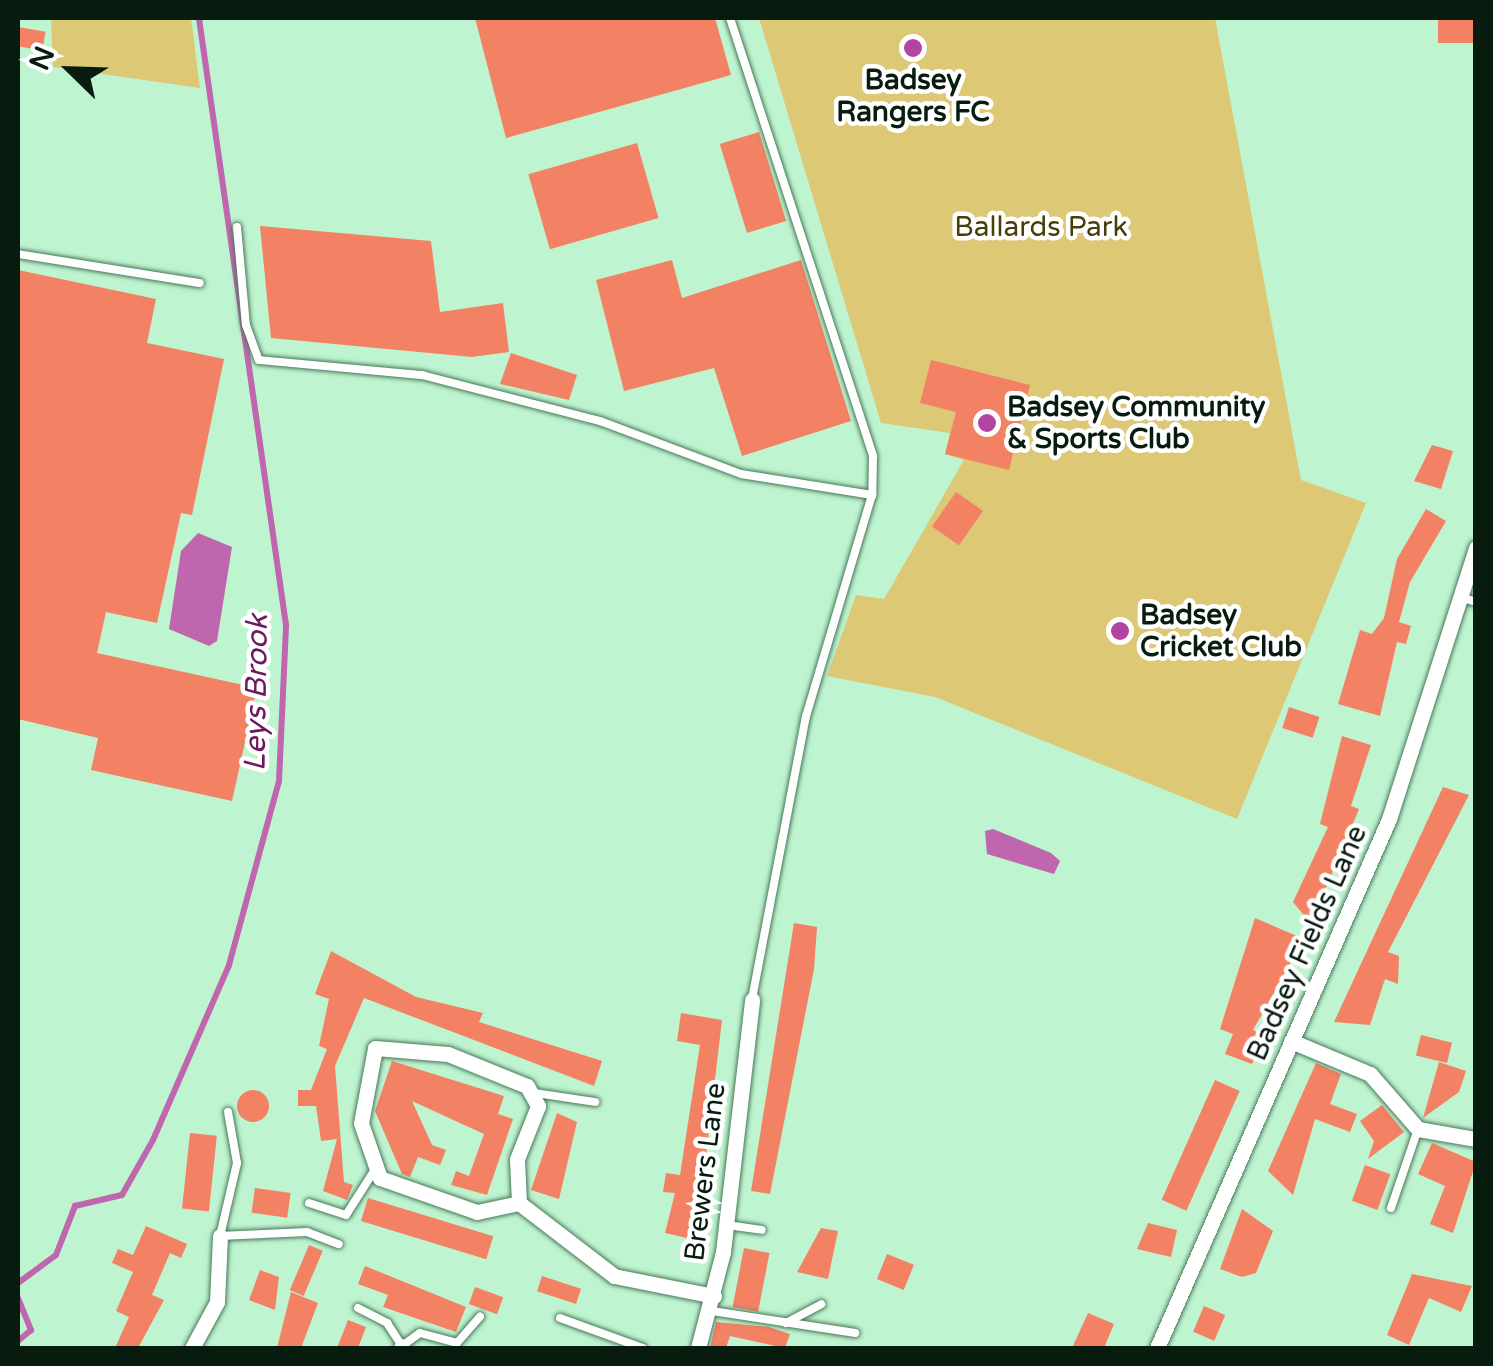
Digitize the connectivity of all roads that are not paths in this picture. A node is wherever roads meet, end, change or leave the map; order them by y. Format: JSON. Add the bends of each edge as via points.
{"nodes":[{"id":1,"x":730,"y":18,"type":"edge"},
{"id":2,"x":237,"y":227,"type":"dead end"},
{"id":3,"x":18,"y":254,"type":"edge"},
{"id":4,"x":200,"y":283,"type":"dead end"},
{"id":5,"x":872,"y":495,"type":"junction"},
{"id":6,"x":1476,"y":548,"type":"edge"},
{"id":7,"x":1468,"y":599,"type":"edge"},
{"id":8,"x":752,"y":1000,"type":"joint"},
{"id":9,"x":1291,"y":1041,"type":"junction"},
{"id":10,"x":535,"y":1093,"type":"junction"},
{"id":11,"x":595,"y":1102,"type":"dead end"},
{"id":12,"x":228,"y":1112,"type":"dead end"},
{"id":13,"x":1418,"y":1129,"type":"junction"},
{"id":14,"x":1476,"y":1140,"type":"edge"},
{"id":15,"x":374,"y":1171,"type":"junction"},
{"id":16,"x":309,"y":1203,"type":"dead end"},
{"id":17,"x":519,"y":1203,"type":"junction"},
{"id":18,"x":1390,"y":1208,"type":"dead end"},
{"id":19,"x":727,"y":1225,"type":"junction"},
{"id":20,"x":762,"y":1230,"type":"dead end"},
{"id":21,"x":220,"y":1236,"type":"junction"},
{"id":22,"x":339,"y":1244,"type":"dead end"},
{"id":23,"x":713,"y":1303,"type":"junction"},
{"id":24,"x":821,"y":1304,"type":"dead end"},
{"id":25,"x":358,"y":1308,"type":"dead end"},
{"id":26,"x":480,"y":1317,"type":"dead end"},
{"id":27,"x":560,"y":1318,"type":"dead end"},
{"id":28,"x":786,"y":1323,"type":"junction"},
{"id":29,"x":855,"y":1333,"type":"dead end"},
{"id":30,"x":402,"y":1347,"type":"edge"},
{"id":31,"x":192,"y":1348,"type":"edge"},
{"id":32,"x":643,"y":1348,"type":"edge"},
{"id":33,"x":698,"y":1348,"type":"edge"},
{"id":34,"x":1157,"y":1348,"type":"edge"}],
"edges":[{"from":1,"to":5,"type":"lane","via":[[873,456]]},
{"from":2,"to":5,"type":"lane","via":[[246,324],[259,360],[422,375],[600,421],[742,474]]},
{"from":3,"to":4,"type":"lane"},
{"from":5,"to":8,"type":"lane","via":[[806,716]]},
{"from":6,"to":7,"type":"street","name":"Badsey Fields Lane"},
{"from":7,"to":9,"type":"street","name":"Badsey Fields Lane","via":[[1389,818]]},
{"from":8,"to":19,"type":"street","name":"Brewers Lane"},
{"from":9,"to":13,"type":"street","via":[[1370,1074]]},
{"from":9,"to":34,"type":"street","name":"Badsey Fields Lane"},
{"from":10,"to":11,"type":"lane"},
{"from":10,"to":15,"type":"street","via":[[448,1054],[381,1044],[369,1056],[362,1108]]},
{"from":10,"to":17,"type":"street","via":[[537,1113],[517,1159]]},
{"from":12,"to":21,"type":"lane","via":[[236,1162]]},
{"from":13,"to":14,"type":"street"},
{"from":13,"to":18,"type":"lane"},
{"from":15,"to":16,"type":"lane","via":[[346,1215]]},
{"from":15,"to":17,"type":"street","via":[[450,1206]]},
{"from":17,"to":23,"type":"street","via":[[614,1276]]},
{"from":19,"to":20,"type":"lane"},
{"from":19,"to":23,"type":"street","name":"Brewers Lane"},
{"from":21,"to":22,"type":"lane","via":[[307,1232]]},
{"from":21,"to":31,"type":"street","via":[[217,1302]]},
{"from":23,"to":28,"type":"lane"},
{"from":23,"to":33,"type":"street","name":"Brewers Lane"},
{"from":24,"to":28,"type":"lane"},
{"from":25,"to":30,"type":"lane","via":[[387,1323]]},
{"from":26,"to":30,"type":"lane","via":[[457,1343],[420,1333]]},
{"from":27,"to":32,"type":"lane"},
{"from":28,"to":29,"type":"lane"}]}
